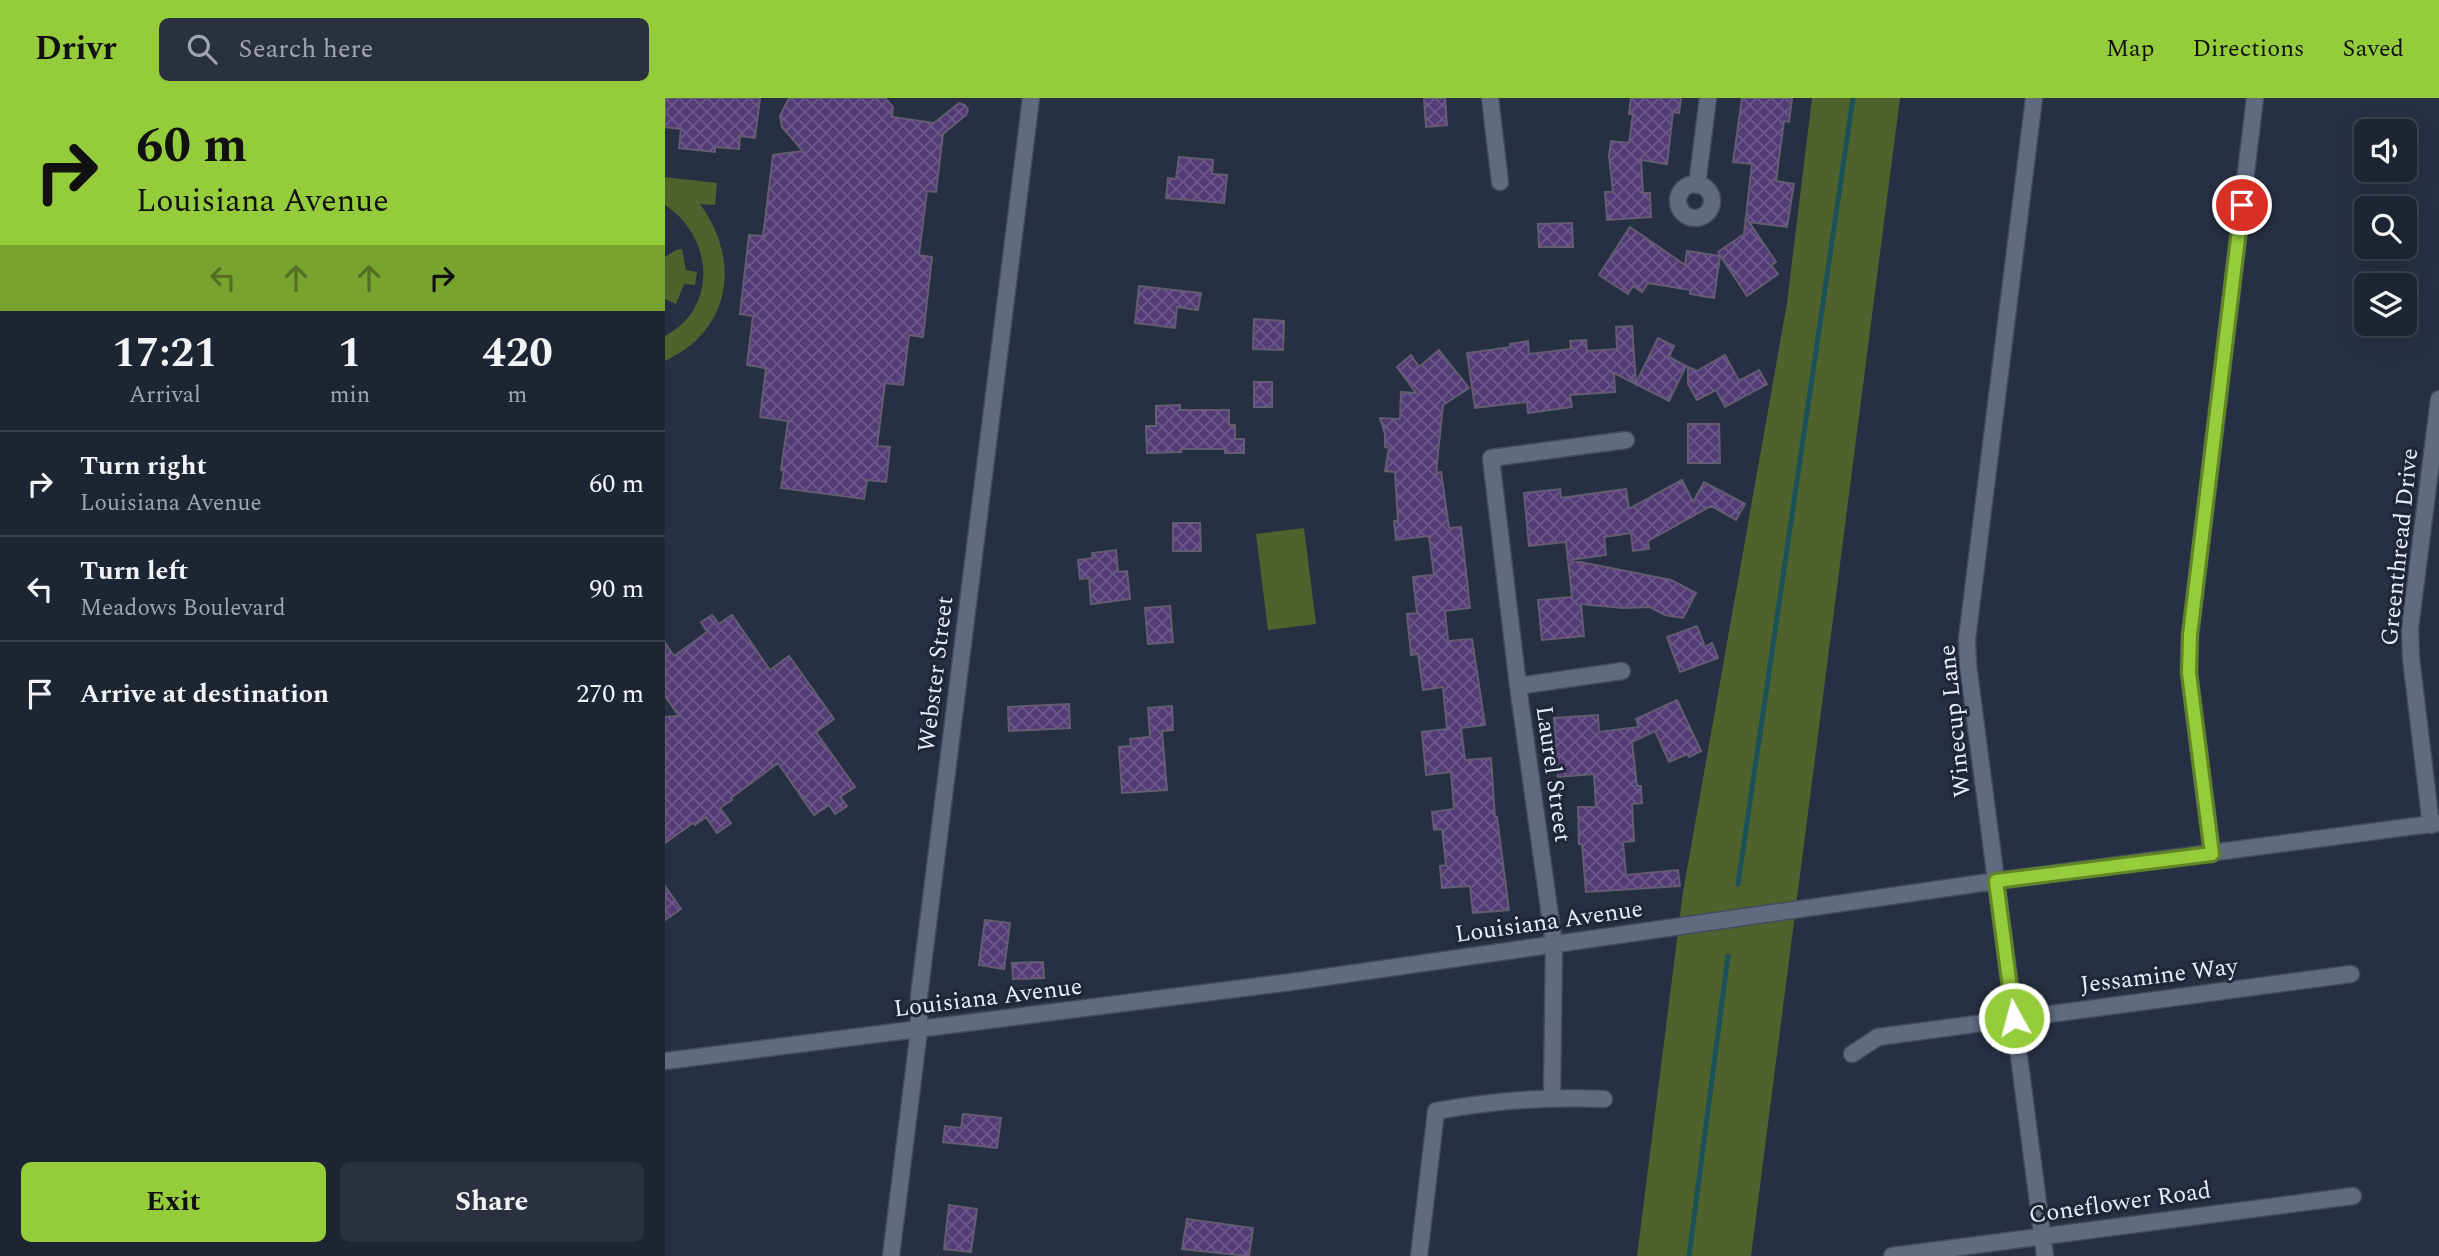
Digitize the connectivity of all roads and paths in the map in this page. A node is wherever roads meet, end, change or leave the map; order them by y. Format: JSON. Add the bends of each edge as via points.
{"nodes":[{"id":1,"x":1031,"y":98,"type":"edge"},
{"id":2,"x":1490,"y":98,"type":"edge"},
{"id":3,"x":1708,"y":98,"type":"edge"},
{"id":4,"x":2033,"y":98,"type":"edge"},
{"id":5,"x":2255,"y":98,"type":"edge"},
{"id":6,"x":1500,"y":182,"type":"dead end"},
{"id":7,"x":1697,"y":185,"type":"dead end"},
{"id":8,"x":2439,"y":399,"type":"edge"},
{"id":9,"x":1626,"y":440,"type":"dead end"},
{"id":10,"x":1622,"y":671,"type":"dead end"},
{"id":11,"x":1518,"y":686,"type":"junction"},
{"id":12,"x":2435,"y":824,"type":"edge"},
{"id":13,"x":2212,"y":854,"type":"junction"},
{"id":14,"x":1996,"y":881,"type":"junction"},
{"id":15,"x":1554,"y":944,"type":"junction"},
{"id":16,"x":2351,"y":974,"type":"dead end"},
{"id":17,"x":2014,"y":1018,"type":"junction"},
{"id":18,"x":919,"y":1030,"type":"junction"},
{"id":19,"x":1852,"y":1054,"type":"dead end"},
{"id":20,"x":665,"y":1061,"type":"edge"},
{"id":21,"x":1552,"y":1097,"type":"junction"},
{"id":22,"x":1604,"y":1099,"type":"dead end"},
{"id":23,"x":2353,"y":1196,"type":"dead end"},
{"id":24,"x":2042,"y":1236,"type":"junction"},
{"id":25,"x":891,"y":1256,"type":"edge"},
{"id":26,"x":1419,"y":1256,"type":"edge"},
{"id":27,"x":1892,"y":1256,"type":"edge"},
{"id":28,"x":2045,"y":1256,"type":"edge"}],
"edges":[{"from":1,"to":18,"type":"street","name":"Webster Street","via":[[919,996]]},
{"from":2,"to":6,"type":"street"},
{"from":3,"to":7,"type":"street"},
{"from":4,"to":14,"type":"street","name":"Winecup Lane","via":[[1967,639]]},
{"from":5,"to":13,"type":"street","via":[[2190,635],[2189,673]]},
{"from":8,"to":12,"type":"street","name":"Greenthread Drive","via":[[2410,628]]},
{"from":9,"to":11,"type":"street","name":"Laurel Street","via":[[1491,458]]},
{"from":10,"to":11,"type":"street"},
{"from":11,"to":15,"type":"street","name":"Laurel Street"},
{"from":12,"to":13,"type":"street","name":"Louisiana Avenue"},
{"from":13,"to":14,"type":"street","name":"Louisiana Avenue"},
{"from":14,"to":15,"type":"street","name":"Louisiana Avenue"},
{"from":14,"to":17,"type":"street","name":"Winecup Lane"},
{"from":15,"to":18,"type":"street","name":"Louisiana Avenue"},
{"from":15,"to":21,"type":"street","name":"Laurel Street"},
{"from":16,"to":17,"type":"street","name":"Jessamine Way"},
{"from":17,"to":19,"type":"street","name":"Jessamine Way","via":[[1878,1037]]},
{"from":17,"to":24,"type":"street","name":"Winecup Lane"},
{"from":18,"to":20,"type":"street","name":"Louisiana Avenue"},
{"from":18,"to":25,"type":"street","name":"Webster Street"},
{"from":21,"to":22,"type":"street"},
{"from":21,"to":26,"type":"street","via":[[1436,1111]]},
{"from":23,"to":24,"type":"street","name":"Coneflower Road"},
{"from":24,"to":27,"type":"street","name":"Coneflower Road"},
{"from":24,"to":28,"type":"street","name":"Winecup Lane"}]}
